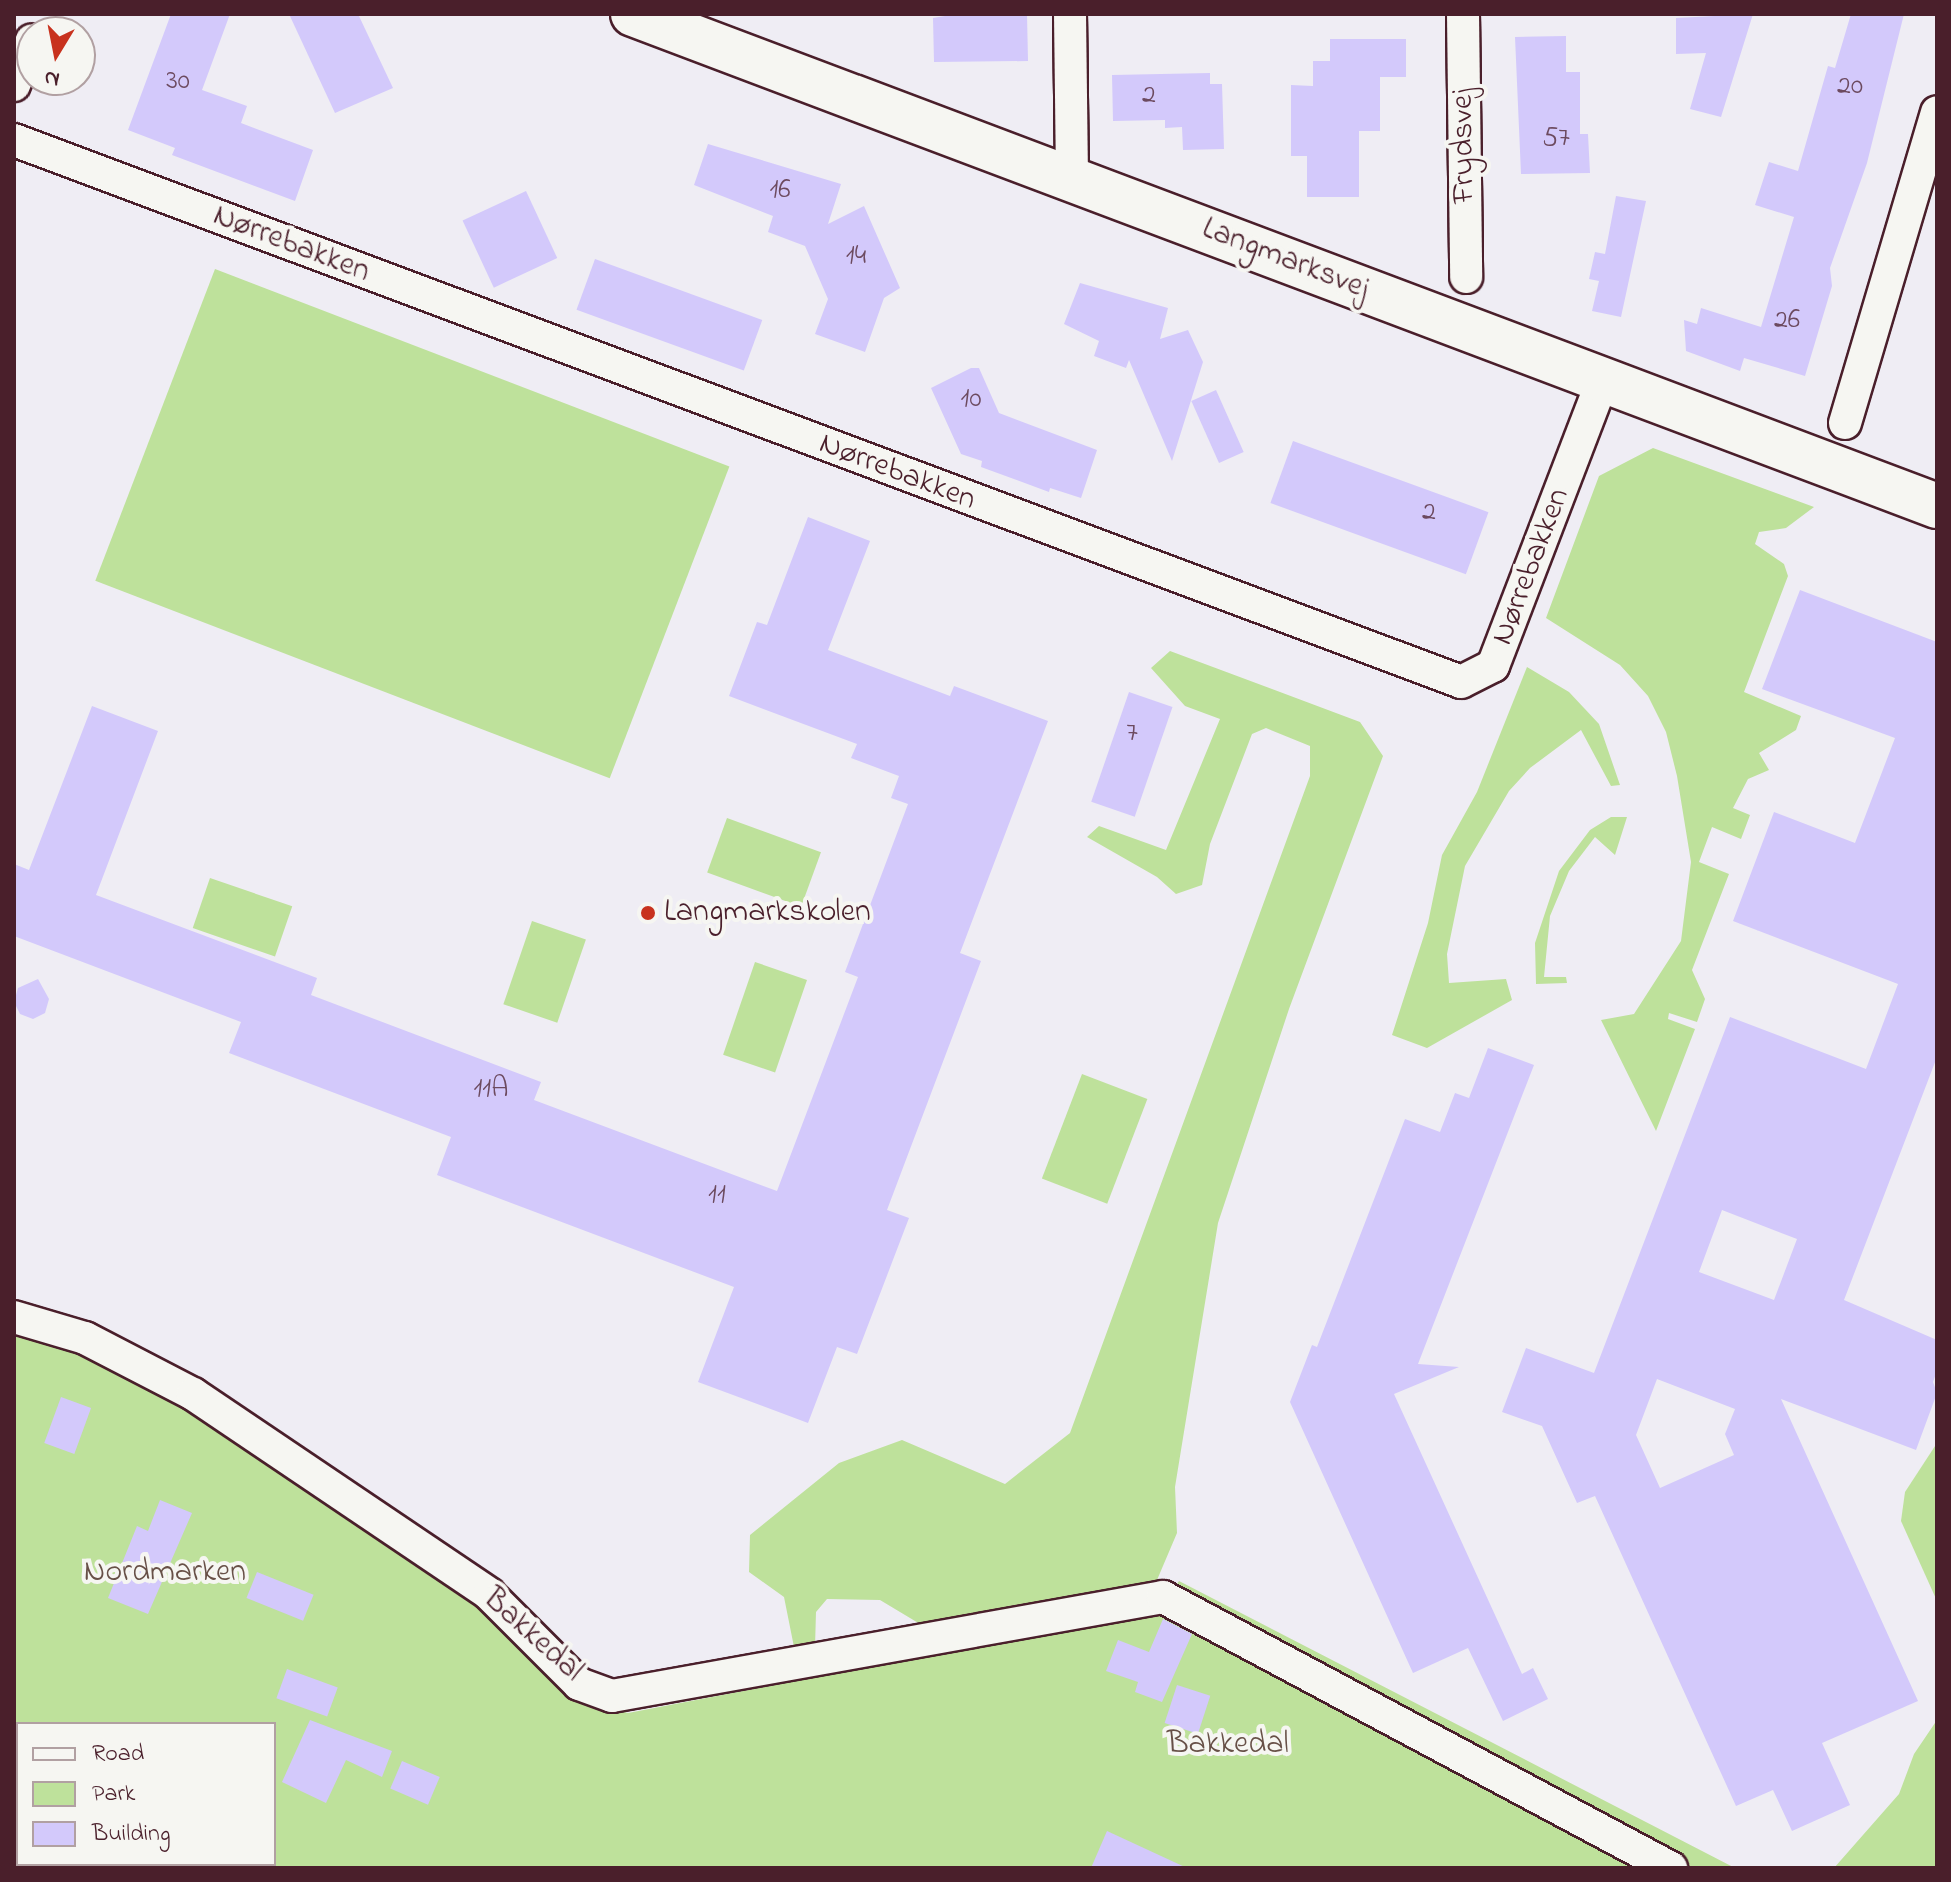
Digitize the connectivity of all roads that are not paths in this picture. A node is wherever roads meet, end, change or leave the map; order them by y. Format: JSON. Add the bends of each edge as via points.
{"nodes":[{"id":1,"x":633,"y":14,"type":"edge"},
{"id":2,"x":1070,"y":14,"type":"edge"},
{"id":3,"x":1463,"y":14,"type":"edge"},
{"id":4,"x":1937,"y":112,"type":"edge"},
{"id":5,"x":14,"y":140,"type":"edge"},
{"id":6,"x":1072,"y":179,"type":"junction"},
{"id":7,"x":1466,"y":277,"type":"dead end"},
{"id":8,"x":1603,"y":380,"type":"junction"},
{"id":9,"x":1845,"y":423,"type":"dead end"},
{"id":10,"x":1937,"y":506,"type":"edge"},
{"id":11,"x":14,"y":1317,"type":"edge"},
{"id":12,"x":1671,"y":1868,"type":"edge"}],
"edges":[{"from":1,"to":6,"type":"main road","name":"Langmarksvej"},
{"from":2,"to":6,"type":"street"},
{"from":3,"to":7,"type":"street","name":"Frydsvej"},
{"from":4,"to":9,"type":"street"},
{"from":5,"to":8,"type":"street","name":"Nørrebakken","via":[[1461,682],[1493,666]]},
{"from":6,"to":8,"type":"main road","name":"Langmarksvej"},
{"from":8,"to":10,"type":"main road","name":"Langmarksvej"},
{"from":11,"to":12,"type":"street","name":"Bakkedal","via":[[85,1338],[193,1394],[489,1594],[579,1684],[612,1696],[1163,1597]]}]}
